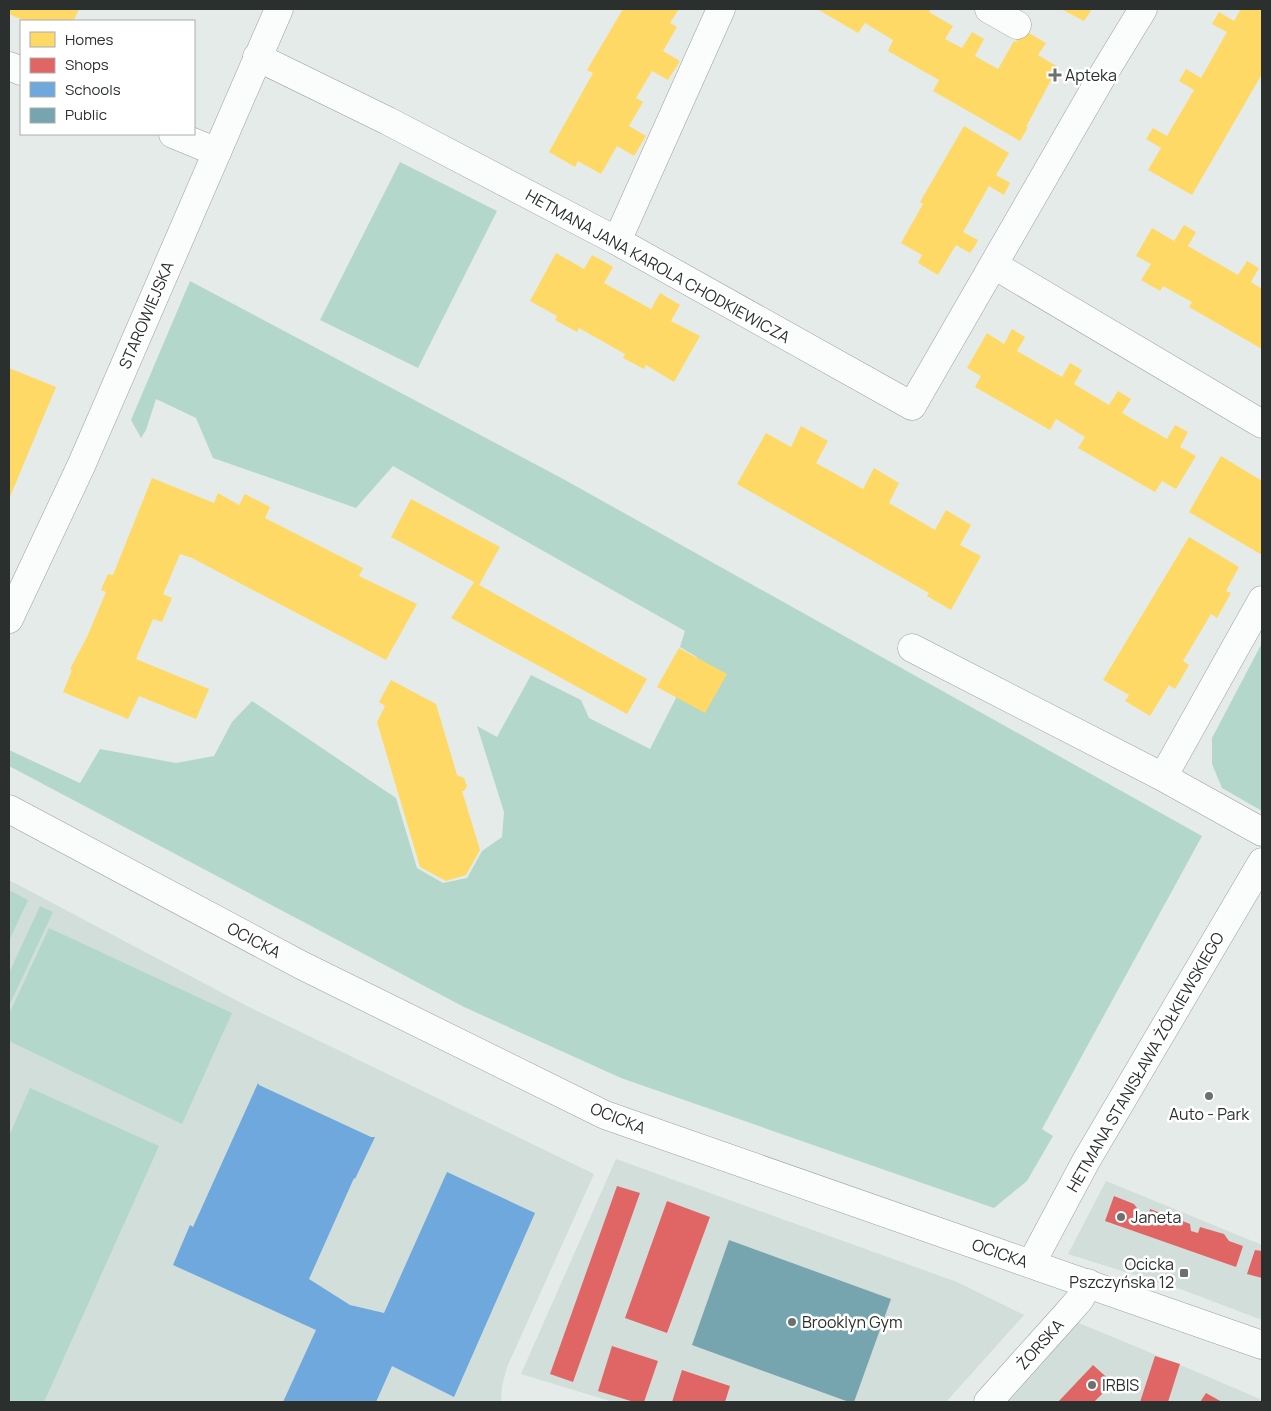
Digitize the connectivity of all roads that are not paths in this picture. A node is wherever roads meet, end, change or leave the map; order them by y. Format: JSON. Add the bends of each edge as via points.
{"nodes":[{"id":1,"x":279,"y":9,"type":"edge"},
{"id":2,"x":721,"y":9,"type":"edge"},
{"id":3,"x":989,"y":9,"type":"edge"},
{"id":4,"x":1143,"y":9,"type":"edge"},
{"id":5,"x":1017,"y":25,"type":"dead end"},
{"id":6,"x":257,"y":57,"type":"junction"},
{"id":7,"x":175,"y":135,"type":"edge"},
{"id":8,"x":217,"y":152,"type":"junction"},
{"id":9,"x":617,"y":241,"type":"junction"},
{"id":10,"x":994,"y":265,"type":"junction"},
{"id":11,"x":1262,"y":424,"type":"edge"},
{"id":12,"x":1262,"y":600,"type":"edge"},
{"id":13,"x":9,"y":619,"type":"edge"},
{"id":14,"x":912,"y":648,"type":"dead end"},
{"id":15,"x":1163,"y":777,"type":"junction"},
{"id":16,"x":9,"y":809,"type":"edge"},
{"id":17,"x":1262,"y":832,"type":"edge"},
{"id":18,"x":1262,"y":862,"type":"edge"},
{"id":19,"x":1031,"y":1264,"type":"junction"},
{"id":20,"x":1088,"y":1283,"type":"junction"},
{"id":21,"x":1262,"y":1345,"type":"edge"},
{"id":22,"x":988,"y":1402,"type":"edge"}],
"edges":[{"from":1,"to":6,"type":"street","name":"STAROWIEJSKA"},
{"from":2,"to":9,"type":"street"},
{"from":3,"to":5,"type":"street"},
{"from":4,"to":10,"type":"street","name":"HETMANA JANA KAROLA CHODKIEWICZA"},
{"from":6,"to":8,"type":"street","name":"STAROWIEJSKA"},
{"from":6,"to":9,"type":"street","name":"HETMANA JANA KAROLA CHODKIEWICZA"},
{"from":7,"to":8,"type":"street"},
{"from":8,"to":13,"type":"street","name":"STAROWIEJSKA","via":[[81,466]]},
{"from":9,"to":10,"type":"street","name":"HETMANA JANA KAROLA CHODKIEWICZA","via":[[912,406]]},
{"from":10,"to":11,"type":"street"},
{"from":12,"to":15,"type":"street"},
{"from":14,"to":15,"type":"street"},
{"from":15,"to":17,"type":"street"},
{"from":16,"to":19,"type":"street","name":"OCICKA","via":[[301,964],[605,1115]]},
{"from":18,"to":19,"type":"street","name":"HETMANA STANISŁAWA ŻÓŁKIEWSKIEGO","via":[[1086,1161]]},
{"from":19,"to":20,"type":"street","name":"OCICKA"},
{"from":20,"to":21,"type":"street","name":"OCICKA"},
{"from":20,"to":22,"type":"street","name":"ŻORSKA","via":[[1066,1315]]}]}
